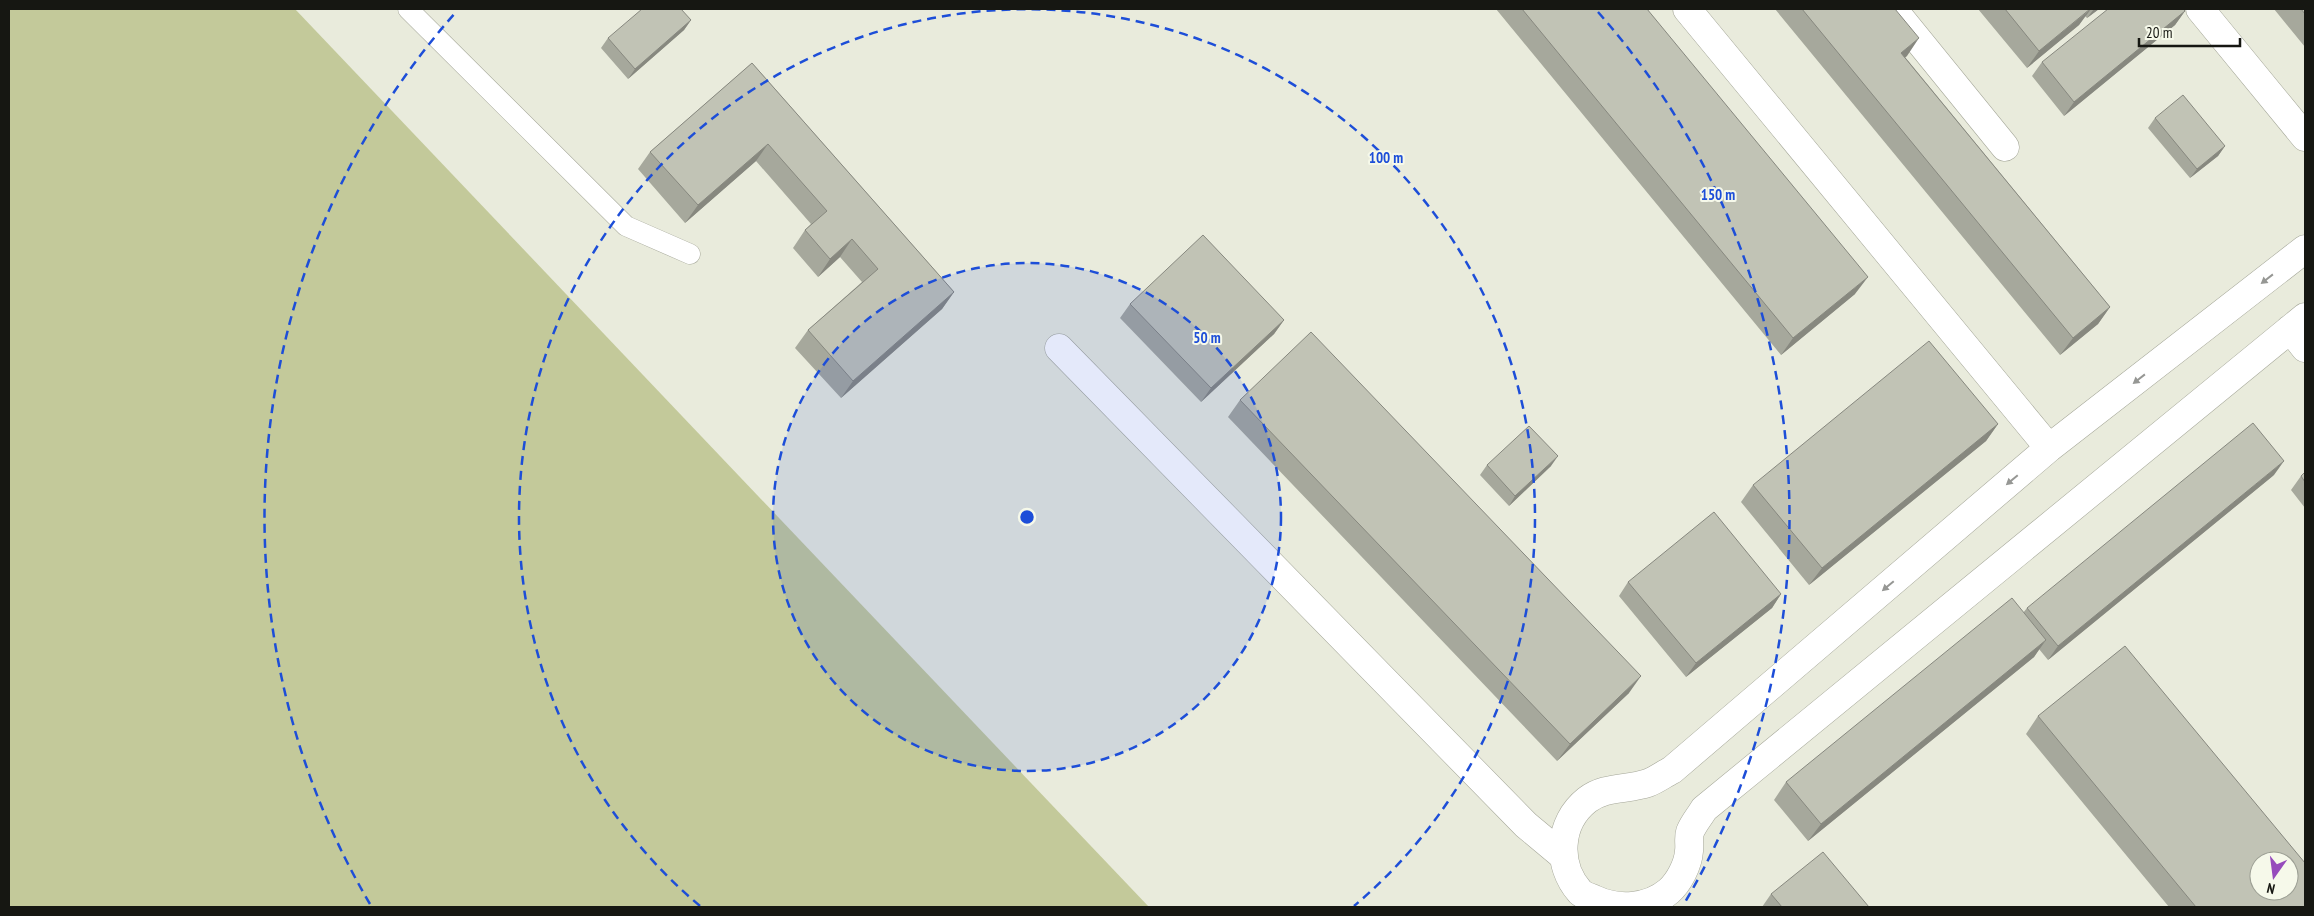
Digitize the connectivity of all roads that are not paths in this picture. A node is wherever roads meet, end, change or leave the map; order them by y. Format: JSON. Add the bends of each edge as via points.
{"nodes":[{"id":1,"x":408,"y":9,"type":"edge"},
{"id":2,"x":1687,"y":9,"type":"edge"},
{"id":3,"x":1893,"y":9,"type":"edge"},
{"id":4,"x":2200,"y":9,"type":"edge"},
{"id":5,"x":2305,"y":137,"type":"edge"},
{"id":6,"x":2005,"y":147,"type":"dead end"},
{"id":7,"x":2305,"y":249,"type":"edge"},
{"id":8,"x":690,"y":254,"type":"dead end"},
{"id":9,"x":2300,"y":331,"type":"edge"},
{"id":10,"x":1059,"y":348,"type":"dead end"},
{"id":11,"x":2049,"y":448,"type":"junction"},
{"id":12,"x":1562,"y":855,"type":"junction"},
{"id":13,"x":1675,"y":899,"type":"edge"}],
"edges":[{"from":1,"to":8,"type":"lane","via":[[626,226]]},
{"from":2,"to":11,"type":"street"},
{"from":3,"to":6,"type":"street"},
{"from":4,"to":5,"type":"street"},
{"from":7,"to":11,"type":"street","one_way":true},
{"from":9,"to":13,"type":"street","via":[[1704,810],[1690,832],[1689,854]]},
{"from":10,"to":12,"type":"street","via":[[1526,825]]},
{"from":11,"to":12,"type":"street","one_way":true,"via":[[1672,770],[1649,783],[1604,790],[1587,800],[1573,816],[1564,837]]},
{"from":12,"to":13,"type":"street","via":[[1569,875],[1581,893],[1604,904],[1627,907]]}]}
